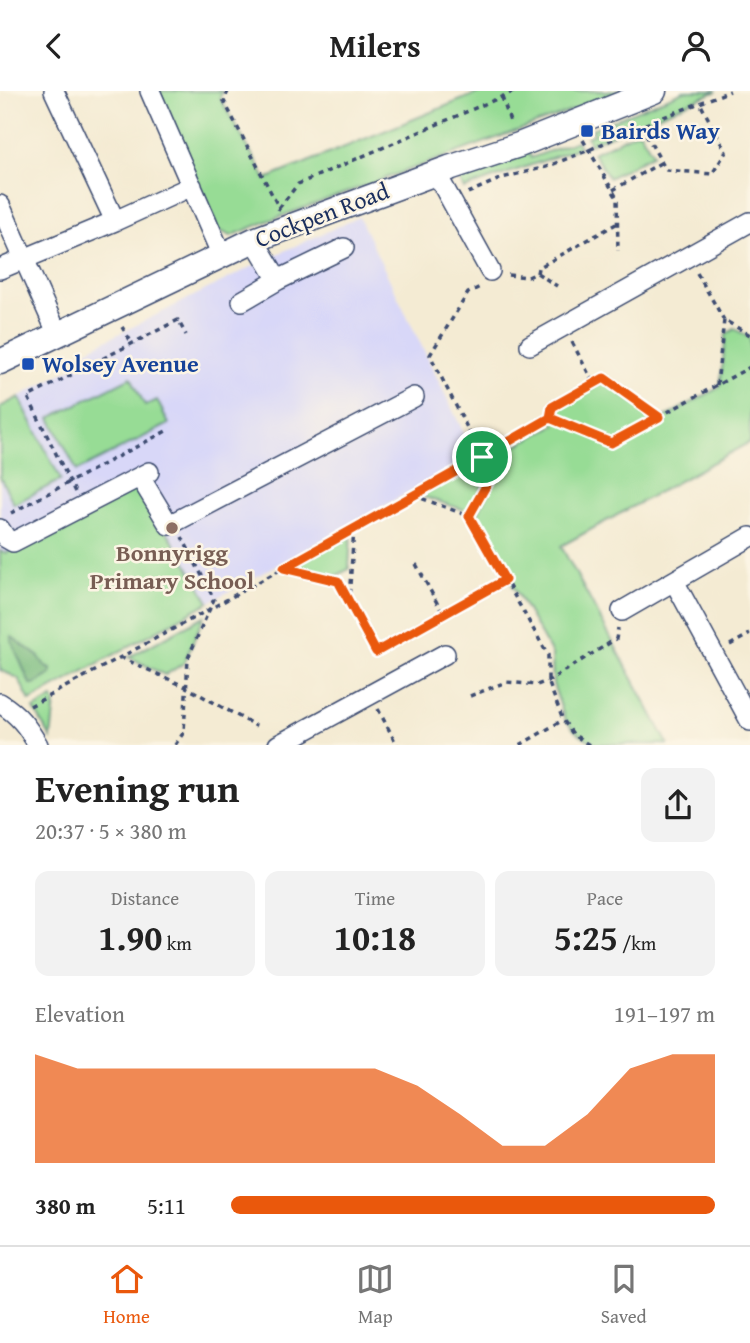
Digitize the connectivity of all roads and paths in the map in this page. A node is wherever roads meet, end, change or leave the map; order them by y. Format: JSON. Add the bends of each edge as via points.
{"nodes":[{"id":1,"x":54,"y":91,"type":"edge"},
{"id":2,"x":150,"y":91,"type":"edge"},
{"id":3,"x":228,"y":91,"type":"edge"},
{"id":4,"x":515,"y":91,"type":"edge"},
{"id":5,"x":654,"y":91,"type":"edge"},
{"id":6,"x":730,"y":91,"type":"edge"},
{"id":7,"x":502,"y":97,"type":"junction"},
{"id":8,"x":700,"y":103,"type":"junction"},
{"id":9,"x":573,"y":123,"type":"junction"},
{"id":10,"x":512,"y":127,"type":"dead end"},
{"id":11,"x":641,"y":127,"type":"junction"},
{"id":12,"x":589,"y":150,"type":"junction"},
{"id":13,"x":662,"y":162,"type":"junction"},
{"id":14,"x":442,"y":171,"type":"junction"},
{"id":15,"x":192,"y":186,"type":"junction"},
{"id":16,"x":612,"y":190,"type":"junction"},
{"id":17,"x":0,"y":205,"type":"edge"},
{"id":18,"x":279,"y":208,"type":"junction"},
{"id":19,"x":115,"y":221,"type":"junction"},
{"id":20,"x":750,"y":222,"type":"edge"},
{"id":21,"x":617,"y":224,"type":"junction"},
{"id":22,"x":264,"y":236,"type":"junction"},
{"id":23,"x":344,"y":248,"type":"dead end"},
{"id":24,"x":618,"y":251,"type":"dead end"},
{"id":25,"x":222,"y":256,"type":"junction"},
{"id":26,"x":687,"y":256,"type":"junction"},
{"id":27,"x":24,"y":259,"type":"junction"},
{"id":28,"x":0,"y":269,"type":"edge"},
{"id":29,"x":537,"y":273,"type":"junction"},
{"id":30,"x":491,"y":277,"type":"junction"},
{"id":31,"x":278,"y":280,"type":"junction"},
{"id":32,"x":557,"y":286,"type":"dead end"},
{"id":33,"x":242,"y":302,"type":"dead end"},
{"id":34,"x":724,"y":320,"type":"junction"},
{"id":35,"x":567,"y":331,"type":"junction"},
{"id":36,"x":58,"y":335,"type":"junction"},
{"id":37,"x":186,"y":335,"type":"dead end"},
{"id":38,"x":750,"y":335,"type":"edge"},
{"id":39,"x":530,"y":345,"type":"dead end"},
{"id":40,"x":0,"y":362,"type":"edge"},
{"id":41,"x":750,"y":367,"type":"edge"},
{"id":42,"x":594,"y":384,"type":"junction"},
{"id":43,"x":717,"y":385,"type":"junction"},
{"id":44,"x":414,"y":397,"type":"dead end"},
{"id":45,"x":659,"y":417,"type":"junction"},
{"id":46,"x":550,"y":418,"type":"junction"},
{"id":47,"x":170,"y":429,"type":"dead end"},
{"id":48,"x":482,"y":457,"type":"junction"},
{"id":49,"x":70,"y":483,"type":"junction"},
{"id":50,"x":413,"y":495,"type":"junction"},
{"id":51,"x":82,"y":507,"type":"junction"},
{"id":52,"x":469,"y":516,"type":"junction"},
{"id":53,"x":4,"y":522,"type":"edge"},
{"id":54,"x":354,"y":529,"type":"junction"},
{"id":55,"x":750,"y":537,"type":"edge"},
{"id":56,"x":416,"y":564,"type":"dead end"},
{"id":57,"x":284,"y":568,"type":"junction"},
{"id":58,"x":505,"y":580,"type":"junction"},
{"id":59,"x":674,"y":581,"type":"junction"},
{"id":60,"x":214,"y":599,"type":"dead end"},
{"id":61,"x":349,"y":599,"type":"junction"},
{"id":62,"x":210,"y":609,"type":"junction"},
{"id":63,"x":622,"y":611,"type":"joint"},
{"id":64,"x":443,"y":614,"type":"junction"},
{"id":65,"x":445,"y":654,"type":"dead end"},
{"id":66,"x":120,"y":657,"type":"junction"},
{"id":67,"x":548,"y":681,"type":"junction"},
{"id":68,"x":186,"y":687,"type":"junction"},
{"id":69,"x":370,"y":695,"type":"junction"},
{"id":70,"x":470,"y":696,"type":"dead end"},
{"id":71,"x":8,"y":709,"type":"edge"},
{"id":72,"x":563,"y":720,"type":"junction"},
{"id":73,"x":750,"y":721,"type":"edge"},
{"id":74,"x":256,"y":726,"type":"dead end"},
{"id":75,"x":38,"y":744,"type":"edge"},
{"id":76,"x":175,"y":744,"type":"edge"},
{"id":77,"x":278,"y":744,"type":"edge"},
{"id":78,"x":397,"y":744,"type":"edge"},
{"id":79,"x":520,"y":744,"type":"edge"},
{"id":80,"x":589,"y":744,"type":"edge"}],
"edges":[{"from":1,"to":19,"type":"street"},
{"from":2,"to":15,"type":"street"},
{"from":3,"to":18,"type":"path","via":[[224,101]]},
{"from":4,"to":7,"type":"path"},
{"from":5,"to":9,"type":"main road","name":"Cockpen Road"},
{"from":6,"to":8,"type":"path"},
{"from":7,"to":10,"type":"path"},
{"from":7,"to":18,"type":"path","via":[[298,184]]},
{"from":8,"to":11,"type":"path"},
{"from":8,"to":13,"type":"path","via":[[726,152],[712,174],[666,170]]},
{"from":9,"to":12,"type":"path"},
{"from":9,"to":14,"type":"main road","name":"Cockpen Road"},
{"from":11,"to":12,"type":"path"},
{"from":11,"to":13,"type":"path"},
{"from":12,"to":14,"type":"path","via":[[502,178],[463,196]]},
{"from":12,"to":16,"type":"path"},
{"from":13,"to":16,"type":"path"},
{"from":14,"to":22,"type":"main road","name":"Cockpen Road"},
{"from":14,"to":30,"type":"street"},
{"from":15,"to":19,"type":"street"},
{"from":15,"to":25,"type":"street"},
{"from":16,"to":21,"type":"path","via":[[617,198]]},
{"from":17,"to":27,"type":"street"},
{"from":18,"to":22,"type":"path"},
{"from":19,"to":27,"type":"street"},
{"from":20,"to":26,"type":"street"},
{"from":21,"to":24,"type":"path"},
{"from":21,"to":29,"type":"path","via":[[538,268]]},
{"from":22,"to":25,"type":"main road","name":"Cockpen Road"},
{"from":22,"to":31,"type":"street"},
{"from":23,"to":31,"type":"street"},
{"from":25,"to":36,"type":"main road","name":"Cockpen Road"},
{"from":26,"to":34,"type":"path"},
{"from":26,"to":35,"type":"street"},
{"from":27,"to":28,"type":"street"},
{"from":27,"to":36,"type":"street"},
{"from":29,"to":30,"type":"path"},
{"from":29,"to":32,"type":"path"},
{"from":30,"to":48,"type":"path","via":[[468,293],[430,355]]},
{"from":31,"to":33,"type":"street"},
{"from":34,"to":38,"type":"path"},
{"from":34,"to":43,"type":"path"},
{"from":35,"to":39,"type":"street"},
{"from":35,"to":42,"type":"path"},
{"from":36,"to":40,"type":"main road","name":"Cockpen Road"},
{"from":37,"to":49,"type":"path","via":[[178,320],[28,397]]},
{"from":41,"to":43,"type":"path"},
{"from":42,"to":45,"type":"path","via":[[604,378]]},
{"from":42,"to":46,"type":"path","via":[[552,407]]},
{"from":43,"to":45,"type":"path"},
{"from":44,"to":51,"type":"street","via":[[169,526],[145,474]]},
{"from":45,"to":46,"type":"path","via":[[611,443]]},
{"from":46,"to":48,"type":"path"},
{"from":47,"to":49,"type":"path"},
{"from":48,"to":50,"type":"path"},
{"from":48,"to":52,"type":"path","via":[[491,477]]},
{"from":49,"to":51,"type":"path"},
{"from":49,"to":53,"type":"path"},
{"from":50,"to":52,"type":"path"},
{"from":50,"to":54,"type":"path"},
{"from":51,"to":53,"type":"street","via":[[13,542],[6,538]]},
{"from":52,"to":58,"type":"path"},
{"from":54,"to":57,"type":"path"},
{"from":54,"to":61,"type":"path"},
{"from":55,"to":59,"type":"street"},
{"from":56,"to":64,"type":"path"},
{"from":57,"to":61,"type":"path","via":[[338,581]]},
{"from":57,"to":62,"type":"path"},
{"from":58,"to":64,"type":"path"},
{"from":58,"to":67,"type":"path","via":[[548,655]]},
{"from":59,"to":63,"type":"street"},
{"from":59,"to":73,"type":"street"},
{"from":60,"to":62,"type":"path"},
{"from":61,"to":64,"type":"path","via":[[377,654]]},
{"from":62,"to":66,"type":"path"},
{"from":62,"to":68,"type":"path","via":[[188,658]]},
{"from":63,"to":67,"type":"path","via":[[615,639]]},
{"from":65,"to":69,"type":"street"},
{"from":66,"to":68,"type":"path"},
{"from":66,"to":71,"type":"path"},
{"from":67,"to":70,"type":"path","via":[[537,685],[506,681]]},
{"from":67,"to":72,"type":"path"},
{"from":68,"to":74,"type":"path"},
{"from":68,"to":76,"type":"path","via":[[184,732]]},
{"from":69,"to":77,"type":"street"},
{"from":69,"to":78,"type":"path"},
{"from":71,"to":75,"type":"street"},
{"from":72,"to":79,"type":"path"},
{"from":72,"to":80,"type":"path","via":[[573,734]]}]}
